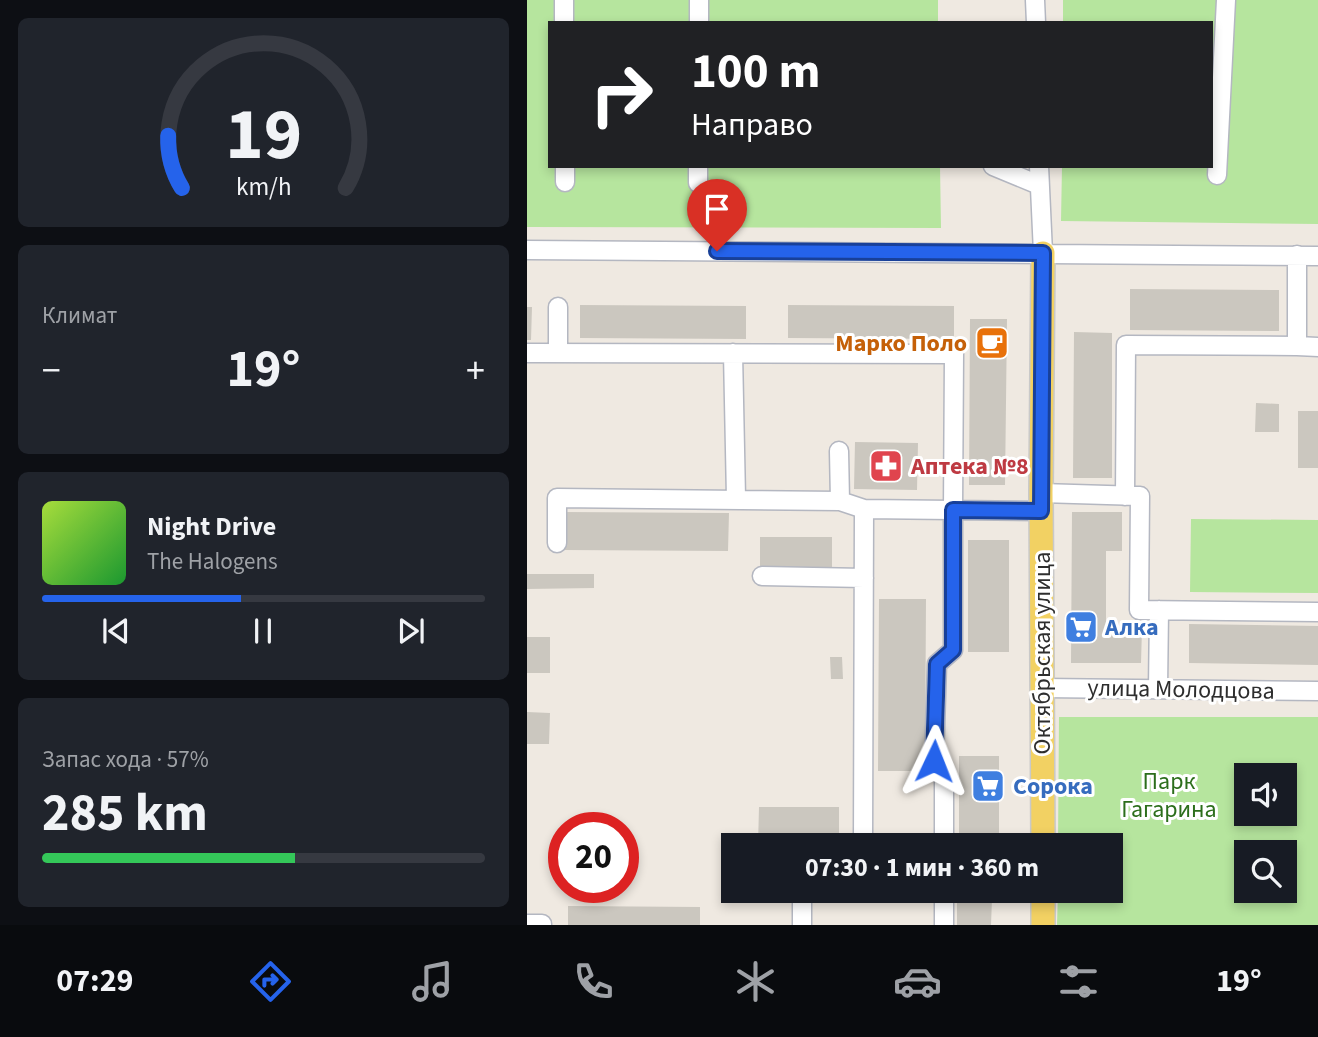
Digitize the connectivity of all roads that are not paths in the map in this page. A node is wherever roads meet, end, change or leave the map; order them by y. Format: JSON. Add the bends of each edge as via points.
{"nodes":[{"id":1,"x":564,"y":0,"type":"edge"},
{"id":2,"x":699,"y":0,"type":"edge"},
{"id":3,"x":1036,"y":0,"type":"edge"},
{"id":4,"x":1226,"y":0,"type":"edge"},
{"id":5,"x":564,"y":21,"type":"edge"},
{"id":6,"x":699,"y":21,"type":"edge"},
{"id":7,"x":1036,"y":21,"type":"edge"},
{"id":8,"x":998,"y":168,"type":"edge"},
{"id":9,"x":1039,"y":168,"type":"edge"},
{"id":10,"x":1217,"y":175,"type":"dead end"},
{"id":11,"x":1039,"y":185,"type":"junction"},
{"id":12,"x":527,"y":250,"type":"edge"},
{"id":13,"x":1043,"y":253,"type":"junction"},
{"id":14,"x":1297,"y":255,"type":"junction"},
{"id":15,"x":1318,"y":256,"type":"edge"},
{"id":16,"x":558,"y":307,"type":"dead end"},
{"id":17,"x":1298,"y":346,"type":"junction"},
{"id":18,"x":1318,"y":347,"type":"edge"},
{"id":19,"x":527,"y":353,"type":"edge"},
{"id":20,"x":558,"y":353,"type":"junction"},
{"id":21,"x":733,"y":353,"type":"junction"},
{"id":22,"x":839,"y":450,"type":"dead end"},
{"id":23,"x":1125,"y":496,"type":"junction"},
{"id":24,"x":736,"y":498,"type":"junction"},
{"id":25,"x":840,"y":501,"type":"junction"},
{"id":26,"x":1041,"y":502,"type":"junction"},
{"id":27,"x":864,"y":509,"type":"junction"},
{"id":28,"x":953,"y":510,"type":"junction"},
{"id":29,"x":557,"y":543,"type":"dead end"},
{"id":30,"x":762,"y":576,"type":"dead end"},
{"id":31,"x":864,"y":578,"type":"junction"},
{"id":32,"x":1159,"y":610,"type":"junction"},
{"id":33,"x":1318,"y":612,"type":"edge"},
{"id":34,"x":1043,"y":688,"type":"junction"},
{"id":35,"x":1158,"y":689,"type":"junction"},
{"id":36,"x":1318,"y":691,"type":"edge"},
{"id":37,"x":863,"y":833,"type":"edge"},
{"id":38,"x":944,"y":833,"type":"edge"},
{"id":39,"x":1043,"y":833,"type":"edge"},
{"id":40,"x":802,"y":903,"type":"edge"},
{"id":41,"x":944,"y":903,"type":"edge"},
{"id":42,"x":1043,"y":903,"type":"edge"},
{"id":43,"x":802,"y":925,"type":"edge"},
{"id":44,"x":944,"y":925,"type":"edge"},
{"id":45,"x":1043,"y":925,"type":"edge"}],
"edges":[{"from":1,"to":5,"type":"street"},
{"from":2,"to":6,"type":"street"},
{"from":3,"to":7,"type":"street"},
{"from":4,"to":10,"type":"street"},
{"from":8,"to":11,"type":"street"},
{"from":9,"to":11,"type":"street","name":"Октябрьская улица"},
{"from":11,"to":13,"type":"street","name":"Октябрьская улица"},
{"from":12,"to":13,"type":"street"},
{"from":13,"to":14,"type":"street"},
{"from":13,"to":26,"type":"main road","name":"Октябрьская улица"},
{"from":14,"to":15,"type":"street"},
{"from":14,"to":17,"type":"street"},
{"from":16,"to":20,"type":"street"},
{"from":17,"to":18,"type":"street"},
{"from":17,"to":23,"type":"street","via":[[1126,345]]},
{"from":19,"to":20,"type":"street"},
{"from":20,"to":21,"type":"street"},
{"from":21,"to":24,"type":"street"},
{"from":21,"to":28,"type":"street","via":[[954,354]]},
{"from":22,"to":25,"type":"street"},
{"from":23,"to":26,"type":"street"},
{"from":23,"to":32,"type":"street","via":[[1140,496],[1139,610]]},
{"from":24,"to":25,"type":"street"},
{"from":24,"to":29,"type":"street","via":[[557,498]]},
{"from":25,"to":27,"type":"street"},
{"from":26,"to":28,"type":"street"},
{"from":26,"to":34,"type":"main road","name":"Октябрьская улица"},
{"from":27,"to":28,"type":"street"},
{"from":27,"to":31,"type":"street"},
{"from":28,"to":38,"type":"street","via":[[953,650],[937,664],[934,761],[944,779]]},
{"from":30,"to":31,"type":"street"},
{"from":31,"to":37,"type":"street"},
{"from":32,"to":33,"type":"street"},
{"from":32,"to":35,"type":"street"},
{"from":34,"to":35,"type":"street","name":"улица Молодцова"},
{"from":34,"to":39,"type":"main road","name":"Октябрьская улица"},
{"from":35,"to":36,"type":"street","name":"улица Молодцова"},
{"from":40,"to":43,"type":"street"},
{"from":41,"to":44,"type":"street"},
{"from":42,"to":45,"type":"main road"}]}
